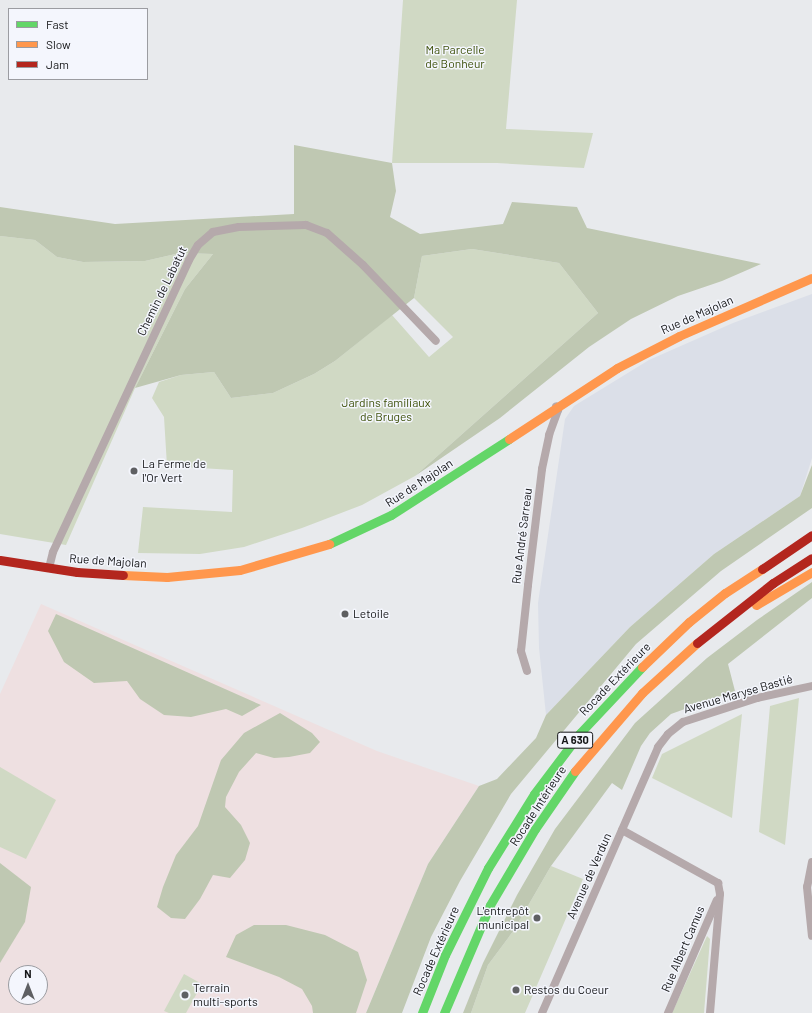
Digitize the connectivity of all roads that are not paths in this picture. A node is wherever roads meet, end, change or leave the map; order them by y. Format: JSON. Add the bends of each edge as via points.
{"nodes":[{"id":1,"x":812,"y":278,"type":"edge"},
{"id":2,"x":436,"y":341,"type":"dead end"},
{"id":3,"x":556,"y":406,"type":"junction"},
{"id":4,"x":812,"y":535,"type":"edge"},
{"id":5,"x":812,"y":558,"type":"edge"},
{"id":6,"x":0,"y":560,"type":"edge"},
{"id":7,"x":49,"y":568,"type":"junction"},
{"id":8,"x":812,"y":572,"type":"edge"},
{"id":9,"x":698,"y":642,"type":"junction"},
{"id":10,"x":527,"y":671,"type":"dead end"},
{"id":11,"x":812,"y":686,"type":"edge"},
{"id":12,"x":658,"y":748,"type":"joint"},
{"id":13,"x":622,"y":830,"type":"junction"},
{"id":14,"x":812,"y":862,"type":"edge"},
{"id":15,"x":720,"y":894,"type":"junction"},
{"id":16,"x":812,"y":936,"type":"edge"},
{"id":17,"x":422,"y":1013,"type":"edge"},
{"id":18,"x":444,"y":1013,"type":"edge"},
{"id":19,"x":542,"y":1013,"type":"edge"},
{"id":20,"x":668,"y":1013,"type":"edge"},
{"id":21,"x":710,"y":1013,"type":"edge"}],
"edges":[{"from":1,"to":3,"type":"main road","name":"Rue de Majolan","via":[[678,336],[617,368]]},
{"from":2,"to":7,"type":"street","name":"Chemin de Labatut","via":[[363,264],[327,233],[306,225],[239,227],[213,232],[198,245],[189,260],[53,552]]},
{"from":3,"to":7,"type":"main road","name":"Rue de Majolan","via":[[391,515],[343,539],[308,552],[240,570],[167,577],[118,576]]},
{"from":3,"to":10,"type":"street","name":"Rue André Sarreau","via":[[558,410],[549,434],[542,469],[527,592],[521,651]]},
{"from":4,"to":17,"type":"main road","name":"Rocade Extérieure","number":"A 630","via":[[725,593],[690,622],[632,677],[580,733],[534,794],[488,868],[445,955]]},
{"from":5,"to":9,"type":"main road","name":"Rocade Intérieure","number":"A 630","via":[[773,583]]},
{"from":6,"to":7,"type":"main road","name":"Rue de Majolan"},
{"from":8,"to":9,"type":"main road"},
{"from":9,"to":18,"type":"main road","name":"Rocade Intérieure","number":"A 630","via":[[613,724],[553,802],[490,905]]},
{"from":11,"to":12,"type":"street","name":"Avenue Maryse Bastié","via":[[756,698],[683,722],[674,728]]},
{"from":12,"to":13,"type":"street","name":"Avenue de Verdun"},
{"from":13,"to":15,"type":"street","via":[[715,880]]},
{"from":13,"to":19,"type":"street","name":"Avenue de Verdun"},
{"from":14,"to":16,"type":"street","via":[[807,887]]},
{"from":15,"to":20,"type":"street","name":"Rue Albert Camus"},
{"from":15,"to":21,"type":"street"}]}
